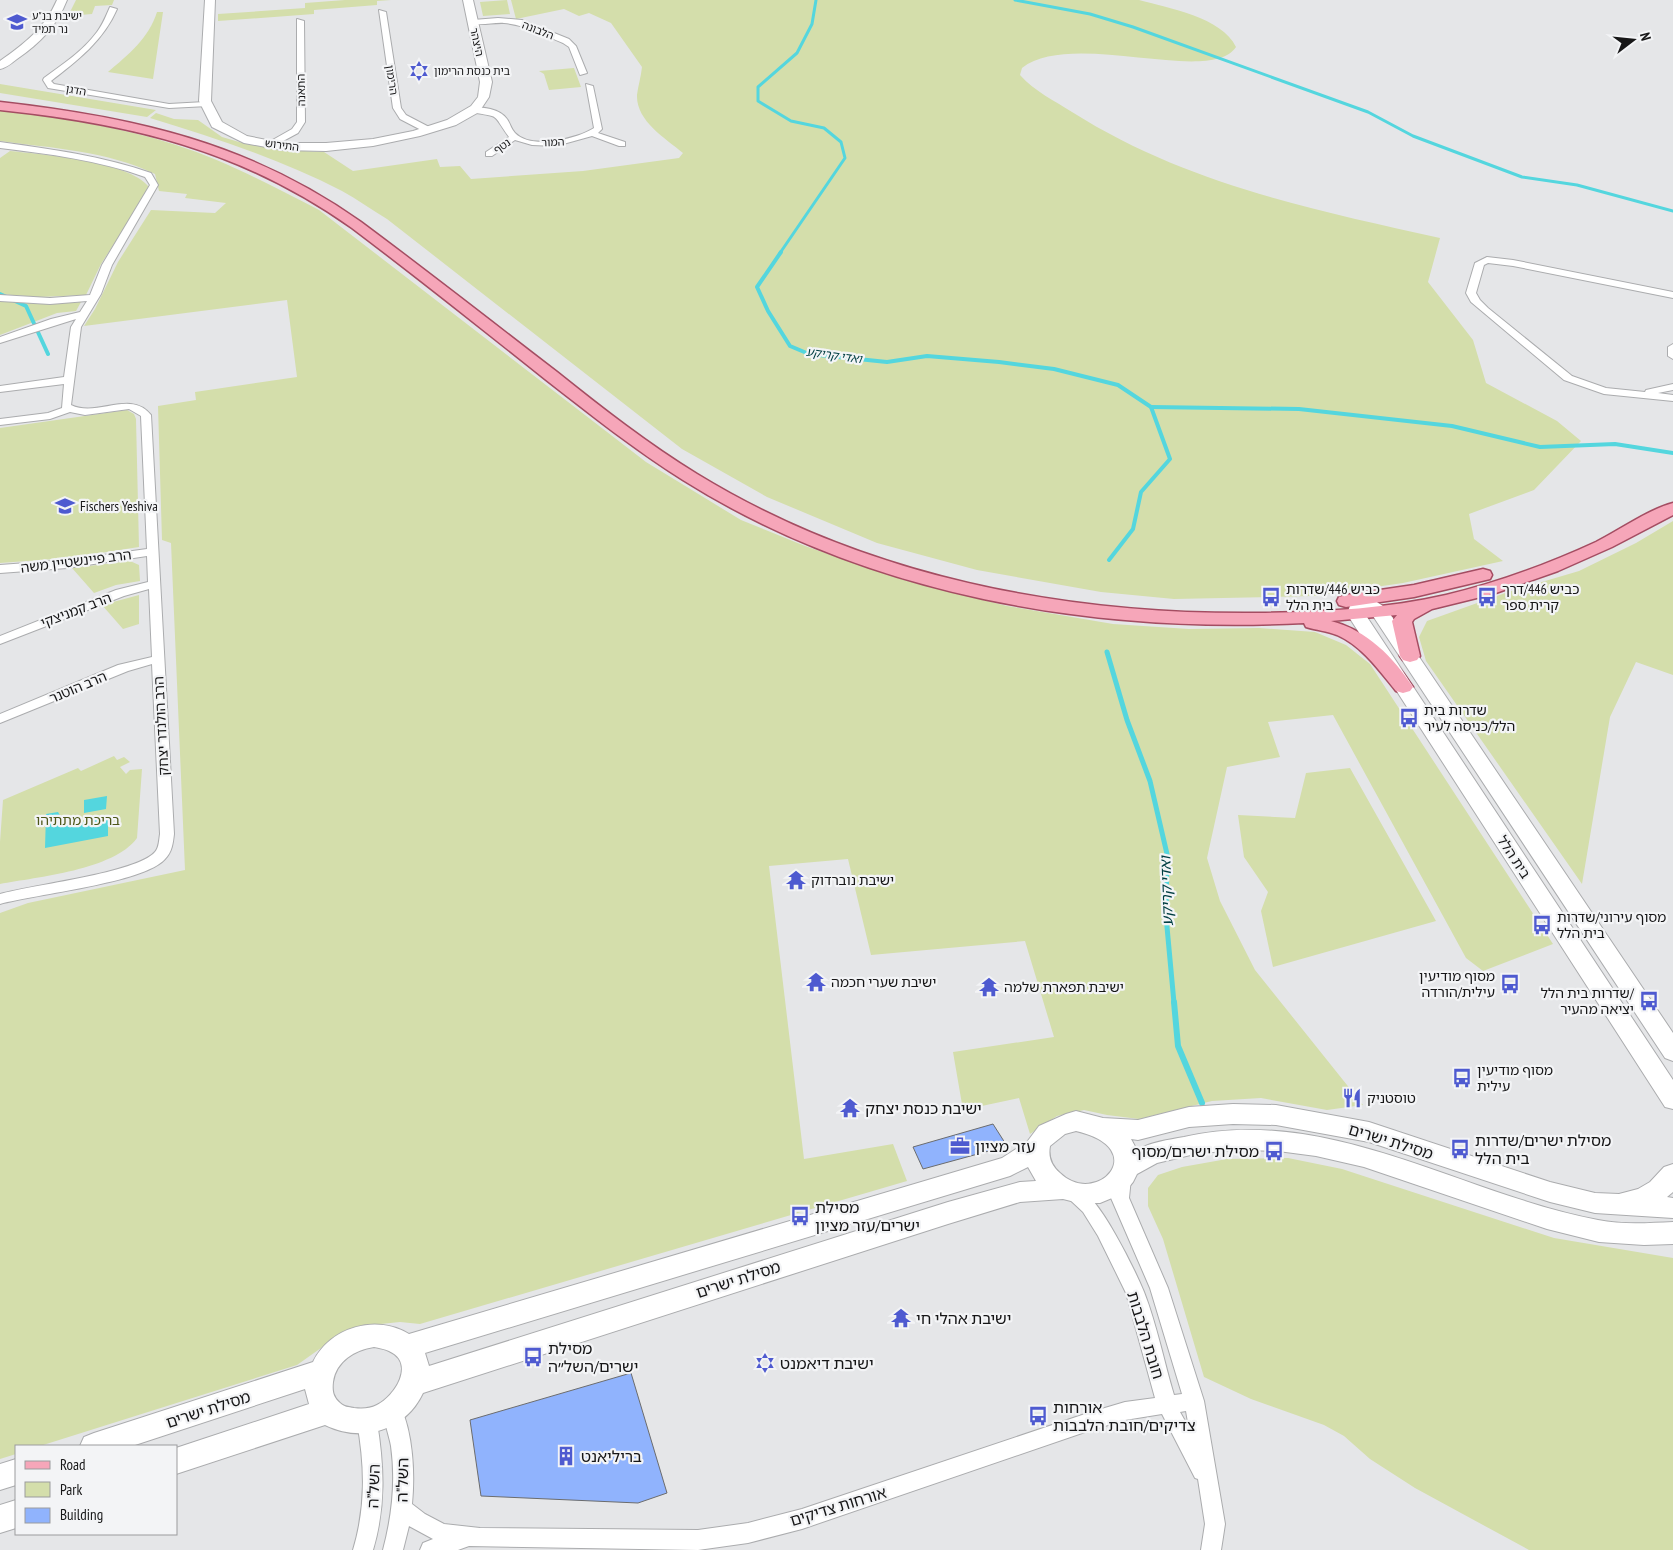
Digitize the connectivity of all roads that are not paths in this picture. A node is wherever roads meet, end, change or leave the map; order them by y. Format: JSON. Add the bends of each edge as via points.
{"nodes":[{"id":1,"x":50,"y":0,"type":"edge"},
{"id":2,"x":62,"y":0,"type":"edge"},
{"id":3,"x":210,"y":0,"type":"edge"},
{"id":4,"x":468,"y":0,"type":"edge"},
{"id":5,"x":113,"y":9,"type":"dead end"},
{"id":6,"x":382,"y":12,"type":"dead end"},
{"id":7,"x":300,"y":21,"type":"dead end"},
{"id":8,"x":473,"y":22,"type":"junction"},
{"id":9,"x":0,"y":57,"type":"edge"},
{"id":10,"x":0,"y":66,"type":"edge"},
{"id":11,"x":583,"y":73,"type":"dead end"},
{"id":12,"x":589,"y":86,"type":"dead end"},
{"id":13,"x":0,"y":102,"type":"edge"},
{"id":14,"x":205,"y":104,"type":"junction"},
{"id":15,"x":0,"y":106,"type":"edge"},
{"id":16,"x":474,"y":110,"type":"junction"},
{"id":17,"x":428,"y":130,"type":"junction"},
{"id":18,"x":593,"y":134,"type":"junction"},
{"id":19,"x":514,"y":137,"type":"junction"},
{"id":20,"x":272,"y":144,"type":"junction"},
{"id":21,"x":622,"y":144,"type":"dead end"},
{"id":22,"x":2,"y":147,"type":"edge"},
{"id":23,"x":489,"y":154,"type":"dead end"},
{"id":24,"x":1673,"y":295,"type":"edge"},
{"id":25,"x":0,"y":298,"type":"edge"},
{"id":26,"x":93,"y":298,"type":"junction"},
{"id":27,"x":83,"y":314,"type":"junction"},
{"id":28,"x":0,"y":340,"type":"edge"},
{"id":29,"x":1673,"y":347,"type":"edge"},
{"id":30,"x":1673,"y":356,"type":"edge"},
{"id":31,"x":69,"y":380,"type":"junction"},
{"id":32,"x":1673,"y":387,"type":"edge"},
{"id":33,"x":0,"y":389,"type":"edge"},
{"id":34,"x":1627,"y":395,"type":"junction"},
{"id":35,"x":1673,"y":398,"type":"edge"},
{"id":36,"x":69,"y":409,"type":"junction"},
{"id":37,"x":0,"y":422,"type":"edge"},
{"id":38,"x":1672,"y":497,"type":"edge"},
{"id":39,"x":152,"y":552,"type":"junction"},
{"id":40,"x":0,"y":569,"type":"edge"},
{"id":41,"x":154,"y":584,"type":"junction"},
{"id":42,"x":1435,"y":603,"type":"junction"},
{"id":43,"x":1358,"y":606,"type":"junction"},
{"id":44,"x":1380,"y":612,"type":"junction"},
{"id":45,"x":1269,"y":618,"type":"junction"},
{"id":46,"x":0,"y":640,"type":"edge"},
{"id":47,"x":1410,"y":656,"type":"junction"},
{"id":48,"x":158,"y":659,"type":"junction"},
{"id":49,"x":1403,"y":687,"type":"junction"},
{"id":50,"x":0,"y":719,"type":"edge"},
{"id":51,"x":0,"y":899,"type":"edge"},
{"id":52,"x":1673,"y":1052,"type":"edge"},
{"id":53,"x":1669,"y":1094,"type":"edge"},
{"id":54,"x":1673,"y":1115,"type":"edge"},
{"id":55,"x":1104,"y":1127,"type":"junction"},
{"id":56,"x":1037,"y":1148,"type":"junction"},
{"id":57,"x":1124,"y":1172,"type":"junction"},
{"id":58,"x":1673,"y":1174,"type":"edge"},
{"id":59,"x":1068,"y":1191,"type":"junction"},
{"id":60,"x":1595,"y":1203,"type":"junction"},
{"id":61,"x":1673,"y":1208,"type":"edge"},
{"id":62,"x":1673,"y":1233,"type":"edge"},
{"id":63,"x":407,"y":1347,"type":"junction"},
{"id":64,"x":321,"y":1371,"type":"junction"},
{"id":65,"x":414,"y":1382,"type":"junction"},
{"id":66,"x":1194,"y":1401,"type":"junction"},
{"id":67,"x":1167,"y":1405,"type":"junction"},
{"id":68,"x":328,"y":1411,"type":"junction"},
{"id":69,"x":393,"y":1411,"type":"junction"},
{"id":70,"x":368,"y":1422,"type":"junction"},
{"id":71,"x":97,"y":1445,"type":"edge"},
{"id":72,"x":178,"y":1460,"type":"edge"},
{"id":73,"x":15,"y":1472,"type":"edge"},
{"id":74,"x":0,"y":1477,"type":"edge"},
{"id":75,"x":1209,"y":1484,"type":"junction"},
{"id":76,"x":402,"y":1508,"type":"junction"},
{"id":77,"x":15,"y":1514,"type":"edge"},
{"id":78,"x":0,"y":1519,"type":"edge"},
{"id":79,"x":471,"y":1536,"type":"junction"},
{"id":80,"x":363,"y":1550,"type":"edge"},
{"id":81,"x":393,"y":1550,"type":"edge"},
{"id":82,"x":430,"y":1550,"type":"edge"},
{"id":83,"x":1212,"y":1550,"type":"edge"}],
"edges":[{"from":1,"to":9,"type":"street","via":[[36,27]]},
{"from":2,"to":10,"type":"street","via":[[49,27]]},
{"from":3,"to":14,"type":"street"},
{"from":4,"to":8,"type":"street","name":"היצהר"},
{"from":5,"to":14,"type":"street","name":"הדגן","via":[[99,36],[47,80],[48,84],[164,106]]},
{"from":6,"to":17,"type":"street","name":"הרימון","via":[[397,108],[403,117]]},
{"from":7,"to":20,"type":"street","name":"התאנה","via":[[301,122],[294,131]]},
{"from":8,"to":11,"type":"street","name":"הלבונה","via":[[519,22],[566,41],[572,46]]},
{"from":8,"to":16,"type":"street","name":"היצהר","via":[[486,89],[485,96]]},
{"from":12,"to":18,"type":"street","via":[[598,124]]},
{"from":13,"to":43,"type":"main road","via":[[97,114],[182,134],[288,175],[377,231],[632,427],[705,476],[810,529],[884,557],[1011,592],[1134,608],[1223,611]]},
{"from":14,"to":20,"type":"street","name":"התירוש","via":[[208,115],[220,128],[243,138]]},
{"from":15,"to":45,"type":"main road","via":[[91,118],[176,137],[231,156],[300,188],[368,234],[630,436],[696,481],[802,535],[918,576],[1008,599],[1134,616],[1220,620]]},
{"from":16,"to":17,"type":"street","name":"התירוש"},
{"from":16,"to":19,"type":"street","via":[[499,116]]},
{"from":17,"to":20,"type":"street","name":"התירוש","via":[[385,142],[348,147]]},
{"from":18,"to":19,"type":"street","name":"המור","via":[[559,143],[532,142]]},
{"from":18,"to":21,"type":"street"},
{"from":19,"to":23,"type":"street","name":"נטף"},
{"from":22,"to":26,"type":"street","via":[[103,161],[136,170],[152,180],[152,192],[107,265]]},
{"from":24,"to":34,"type":"street","via":[[1513,263],[1487,260],[1480,263],[1471,293],[1484,310],[1568,378],[1604,392]]},
{"from":25,"to":26,"type":"street","via":[[50,301]]},
{"from":26,"to":27,"type":"street"},
{"from":27,"to":28,"type":"street"},
{"from":27,"to":31,"type":"street","via":[[73,337]]},
{"from":29,"to":30,"type":"street"},
{"from":31,"to":33,"type":"street"},
{"from":31,"to":36,"type":"street","via":[[66,406]]},
{"from":32,"to":34,"type":"street"},
{"from":34,"to":35,"type":"street"},
{"from":36,"to":37,"type":"street","via":[[50,416]]},
{"from":36,"to":39,"type":"street","name":"הרב הולנדר יצחק","via":[[129,407],[146,415]]},
{"from":38,"to":42,"type":"main road","via":[[1606,544],[1553,567]]},
{"from":38,"to":43,"type":"main road","via":[[1532,559]]},
{"from":39,"to":40,"type":"street","name":"הרב פיינשטיין משה"},
{"from":39,"to":41,"type":"street","name":"הרב הולנדר יצחק"},
{"from":41,"to":46,"type":"street","name":"הרב קמניצקי","via":[[120,593]]},
{"from":41,"to":48,"type":"street","name":"הרב הולנדר יצחק"},
{"from":42,"to":44,"type":"main road"},
{"from":42,"to":47,"type":"main road","via":[[1403,619]]},
{"from":43,"to":44,"type":"main road"},
{"from":43,"to":45,"type":"main road"},
{"from":43,"to":49,"type":"street","name":"בית הלל"},
{"from":44,"to":47,"type":"street","name":"בית הלל"},
{"from":45,"to":49,"type":"main road","via":[[1347,631],[1372,649]]},
{"from":47,"to":52,"type":"street","name":"בית הלל"},
{"from":48,"to":50,"type":"street","name":"הרב הוטנר","via":[[123,668]]},
{"from":48,"to":51,"type":"street","name":"הרב הולנדר יצחק","via":[[167,834],[160,857],[143,868],[122,874]]},
{"from":49,"to":53,"type":"street","name":"בית הלל"},
{"from":53,"to":54,"type":"street","name":"בית הלל"},
{"from":55,"to":56,"type":"street","via":[[1076,1120],[1062,1123],[1050,1129]]},
{"from":55,"to":57,"type":"street","via":[[1123,1144],[1127,1156]]},
{"from":55,"to":60,"type":"street","name":"מסילת ישרים","via":[[1138,1130],[1189,1118],[1233,1114],[1276,1115],[1317,1121],[1369,1132],[1550,1192]]},
{"from":56,"to":59,"type":"street","via":[[1037,1160],[1042,1171],[1051,1182]]},
{"from":56,"to":63,"type":"street","via":[[1010,1166]]},
{"from":57,"to":59,"type":"street","via":[[1113,1187],[1101,1192]]},
{"from":57,"to":62,"type":"street","name":"מסילת ישרים","via":[[1151,1154],[1199,1143],[1278,1141],[1364,1157],[1547,1218],[1590,1229]]},
{"from":57,"to":66,"type":"street","name":"חובת הלבבות","via":[[1120,1198],[1159,1288]]},
{"from":58,"to":60,"type":"street","via":[[1650,1195],[1635,1201]]},
{"from":59,"to":65,"type":"street","name":"מסילת ישרים","via":[[1020,1192],[948,1213]]},
{"from":59,"to":67,"type":"street","name":"חובת הלבבות","via":[[1089,1207],[1135,1293]]},
{"from":60,"to":61,"type":"street","name":"מסילת ישרים"},
{"from":63,"to":64,"type":"street","via":[[387,1336],[361,1337],[337,1350]]},
{"from":63,"to":65,"type":"street","via":[[416,1363]]},
{"from":64,"to":68,"type":"street","via":[[318,1393]]},
{"from":64,"to":71,"type":"street","name":"מסילת ישרים"},
{"from":65,"to":69,"type":"street","via":[[403,1402]]},
{"from":66,"to":67,"type":"street","name":"אורחות צדיקים"},
{"from":66,"to":75,"type":"street","name":"חובת הלבבות"},
{"from":67,"to":75,"type":"street","name":"חובת הלבבות"},
{"from":67,"to":79,"type":"street","name":"אורחות צדיקים","via":[[1125,1411],[1088,1422],[864,1499],[748,1533],[698,1540]]},
{"from":68,"to":70,"type":"street","via":[[352,1422]]},
{"from":68,"to":72,"type":"street"},
{"from":69,"to":70,"type":"street"},
{"from":69,"to":76,"type":"street","name":"השל\"ה","via":[[404,1464]]},
{"from":70,"to":80,"type":"street","name":"השל”ה","via":[[375,1488]]},
{"from":73,"to":74,"type":"street"},
{"from":75,"to":83,"type":"street","name":"חובת הלבבות","via":[[1215,1524]]},
{"from":76,"to":79,"type":"street","via":[[418,1521],[442,1533]]},
{"from":76,"to":81,"type":"street","name":"השל\"ה"},
{"from":77,"to":78,"type":"street"},
{"from":79,"to":82,"type":"street"}]}
